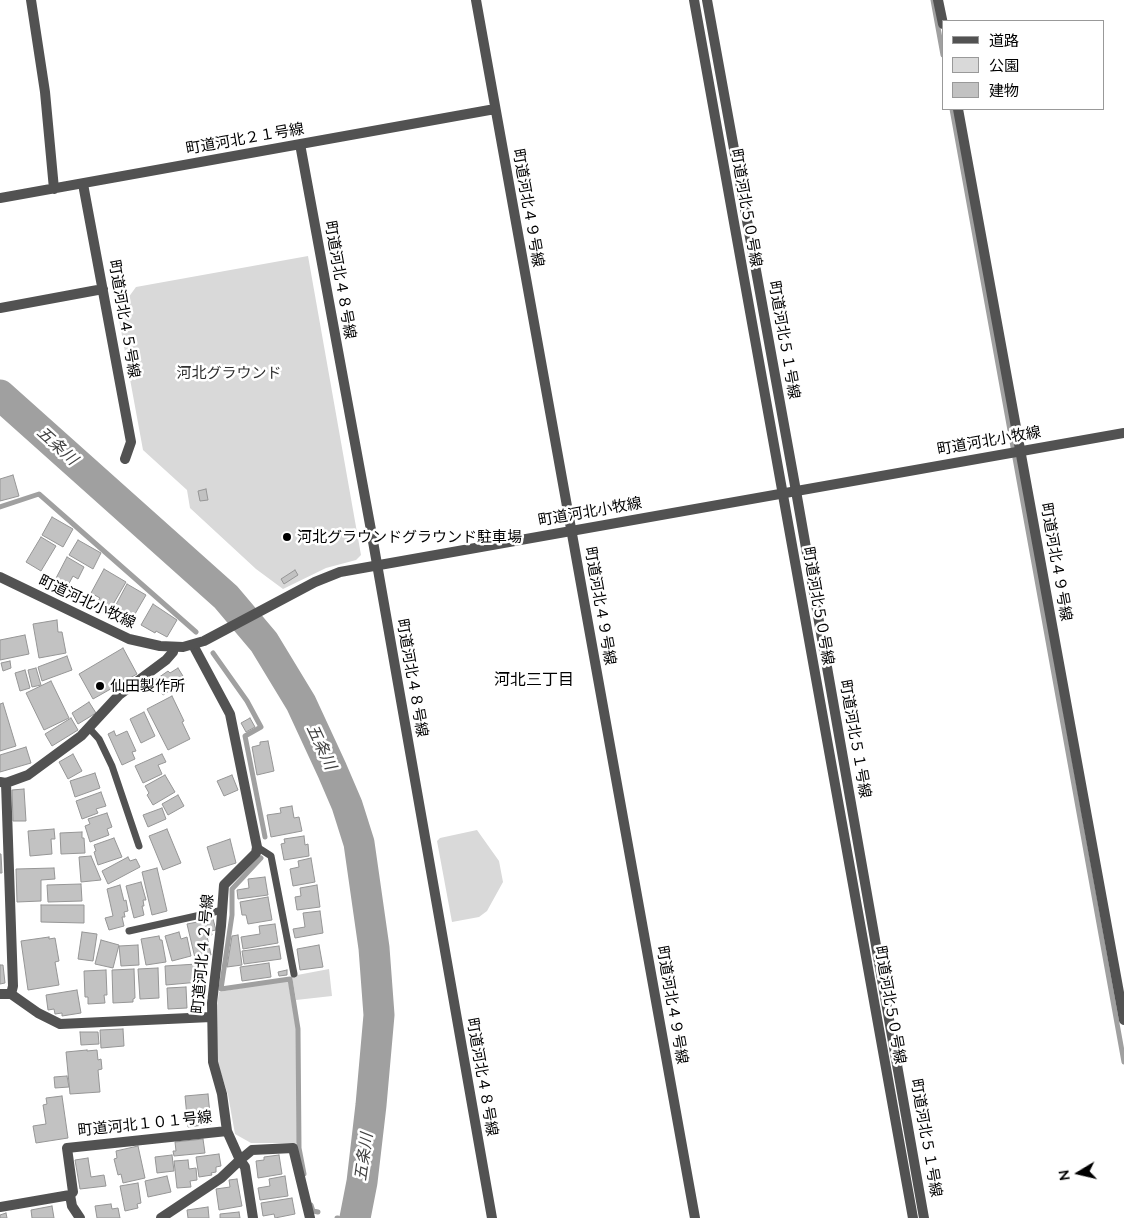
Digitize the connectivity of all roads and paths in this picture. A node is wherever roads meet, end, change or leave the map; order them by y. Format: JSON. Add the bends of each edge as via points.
{"nodes":[{"id":1,"x":31,"y":0,"type":"edge"},
{"id":2,"x":476,"y":0,"type":"edge"},
{"id":3,"x":694,"y":0,"type":"edge"},
{"id":4,"x":707,"y":0,"type":"edge"},
{"id":5,"x":938,"y":0,"type":"edge"},
{"id":6,"x":942,"y":20,"type":"edge"},
{"id":7,"x":495,"y":109,"type":"junction"},
{"id":8,"x":958,"y":110,"type":"edge"},
{"id":9,"x":300,"y":144,"type":"junction"},
{"id":10,"x":83,"y":184,"type":"junction"},
{"id":11,"x":54,"y":189,"type":"junction"},
{"id":12,"x":0,"y":198,"type":"edge"},
{"id":13,"x":103,"y":289,"type":"junction"},
{"id":14,"x":0,"y":308,"type":"edge"},
{"id":15,"x":1124,"y":433,"type":"edge"},
{"id":16,"x":1021,"y":451,"type":"junction"},
{"id":17,"x":125,"y":459,"type":"dead end"},
{"id":18,"x":796,"y":491,"type":"junction"},
{"id":19,"x":782,"y":493,"type":"junction"},
{"id":20,"x":571,"y":531,"type":"junction"},
{"id":21,"x":377,"y":565,"type":"junction"},
{"id":22,"x":0,"y":578,"type":"edge"},
{"id":23,"x":193,"y":645,"type":"junction"},
{"id":24,"x":174,"y":647,"type":"junction"},
{"id":25,"x":89,"y":728,"type":"junction"},
{"id":26,"x":3,"y":782,"type":"edge"},
{"id":27,"x":139,"y":846,"type":"dead end"},
{"id":28,"x":257,"y":847,"type":"junction"},
{"id":29,"x":223,"y":910,"type":"junction"},
{"id":30,"x":129,"y":931,"type":"dead end"},
{"id":31,"x":294,"y":974,"type":"dead end"},
{"id":32,"x":0,"y":994,"type":"edge"},
{"id":33,"x":11,"y":994,"type":"junction"},
{"id":34,"x":211,"y":1017,"type":"junction"},
{"id":35,"x":1124,"y":1020,"type":"edge"},
{"id":36,"x":227,"y":1131,"type":"junction"},
{"id":37,"x":240,"y":1160,"type":"junction"},
{"id":38,"x":70,"y":1195,"type":"junction"},
{"id":39,"x":0,"y":1207,"type":"edge"},
{"id":40,"x":80,"y":1218,"type":"edge"},
{"id":41,"x":162,"y":1218,"type":"edge"},
{"id":42,"x":253,"y":1218,"type":"edge"},
{"id":43,"x":310,"y":1218,"type":"edge"},
{"id":44,"x":492,"y":1218,"type":"edge"},
{"id":45,"x":695,"y":1218,"type":"edge"},
{"id":46,"x":913,"y":1218,"type":"edge"},
{"id":47,"x":924,"y":1218,"type":"edge"}],
"edges":[{"from":1,"to":11,"type":"street","via":[[45,92]]},
{"from":2,"to":7,"type":"street","name":"町道河北４９号線"},
{"from":3,"to":19,"type":"street","name":"町道河北５０号線"},
{"from":4,"to":18,"type":"street","name":"町道河北５１号線"},
{"from":5,"to":6,"type":"street"},
{"from":7,"to":9,"type":"street","name":"町道河北２１号線"},
{"from":7,"to":20,"type":"street","name":"町道河北４９号線"},
{"from":8,"to":16,"type":"street","name":"町道河北４９号線"},
{"from":9,"to":10,"type":"street","name":"町道河北２１号線"},
{"from":9,"to":21,"type":"street","name":"町道河北４８号線"},
{"from":10,"to":11,"type":"street","name":"町道河北２１号線"},
{"from":10,"to":13,"type":"street","name":"町道河北４５号線"},
{"from":11,"to":12,"type":"street","name":"町道河北２１号線"},
{"from":13,"to":14,"type":"street"},
{"from":13,"to":17,"type":"street","name":"町道河北４５号線","via":[[131,442]]},
{"from":15,"to":16,"type":"street","name":"町道河北小牧線"},
{"from":16,"to":18,"type":"street","name":"町道河北小牧線"},
{"from":16,"to":35,"type":"street","name":"町道河北４９号線"},
{"from":18,"to":19,"type":"street","name":"町道河北小牧線"},
{"from":18,"to":47,"type":"street","name":"町道河北５１号線"},
{"from":19,"to":20,"type":"street","name":"町道河北小牧線"},
{"from":19,"to":46,"type":"street","name":"町道河北５０号線"},
{"from":20,"to":21,"type":"street","name":"町道河北小牧線"},
{"from":20,"to":45,"type":"street","name":"町道河北４９号線"},
{"from":21,"to":23,"type":"street","name":"町道河北小牧線","via":[[329,576]]},
{"from":21,"to":44,"type":"street","name":"町道河北４８号線"},
{"from":22,"to":24,"type":"street","name":"町道河北小牧線","via":[[129,639]]},
{"from":23,"to":24,"type":"street","name":"町道河北小牧線"},
{"from":23,"to":28,"type":"street","via":[[230,714]]},
{"from":24,"to":25,"type":"street","via":[[166,660],[119,695]]},
{"from":25,"to":26,"type":"street","via":[[28,775]]},
{"from":25,"to":27,"type":"lane","via":[[99,739],[112,766]]},
{"from":26,"to":33,"type":"street"},
{"from":28,"to":29,"type":"street","name":"町道河北４２号線","via":[[256,853],[224,885]]},
{"from":28,"to":31,"type":"lane","via":[[272,856]]},
{"from":29,"to":30,"type":"lane"},
{"from":29,"to":34,"type":"street","name":"町道河北４２号線"},
{"from":32,"to":33,"type":"street"},
{"from":33,"to":34,"type":"street","via":[[60,1024]]},
{"from":34,"to":36,"type":"street","name":"町道河北４２号線","via":[[213,1062]]},
{"from":36,"to":37,"type":"street","name":"町道河北４２号線"},
{"from":36,"to":38,"type":"street","name":"町道河北１０１号線","via":[[67,1148],[73,1192]]},
{"from":37,"to":41,"type":"street","via":[[221,1178]]},
{"from":37,"to":42,"type":"street","name":"町道河北４２号線","via":[[245,1167]]},
{"from":37,"to":43,"type":"street","via":[[252,1150],[293,1148]]},
{"from":38,"to":39,"type":"street"},
{"from":38,"to":40,"type":"street","via":[[72,1206]]}]}
